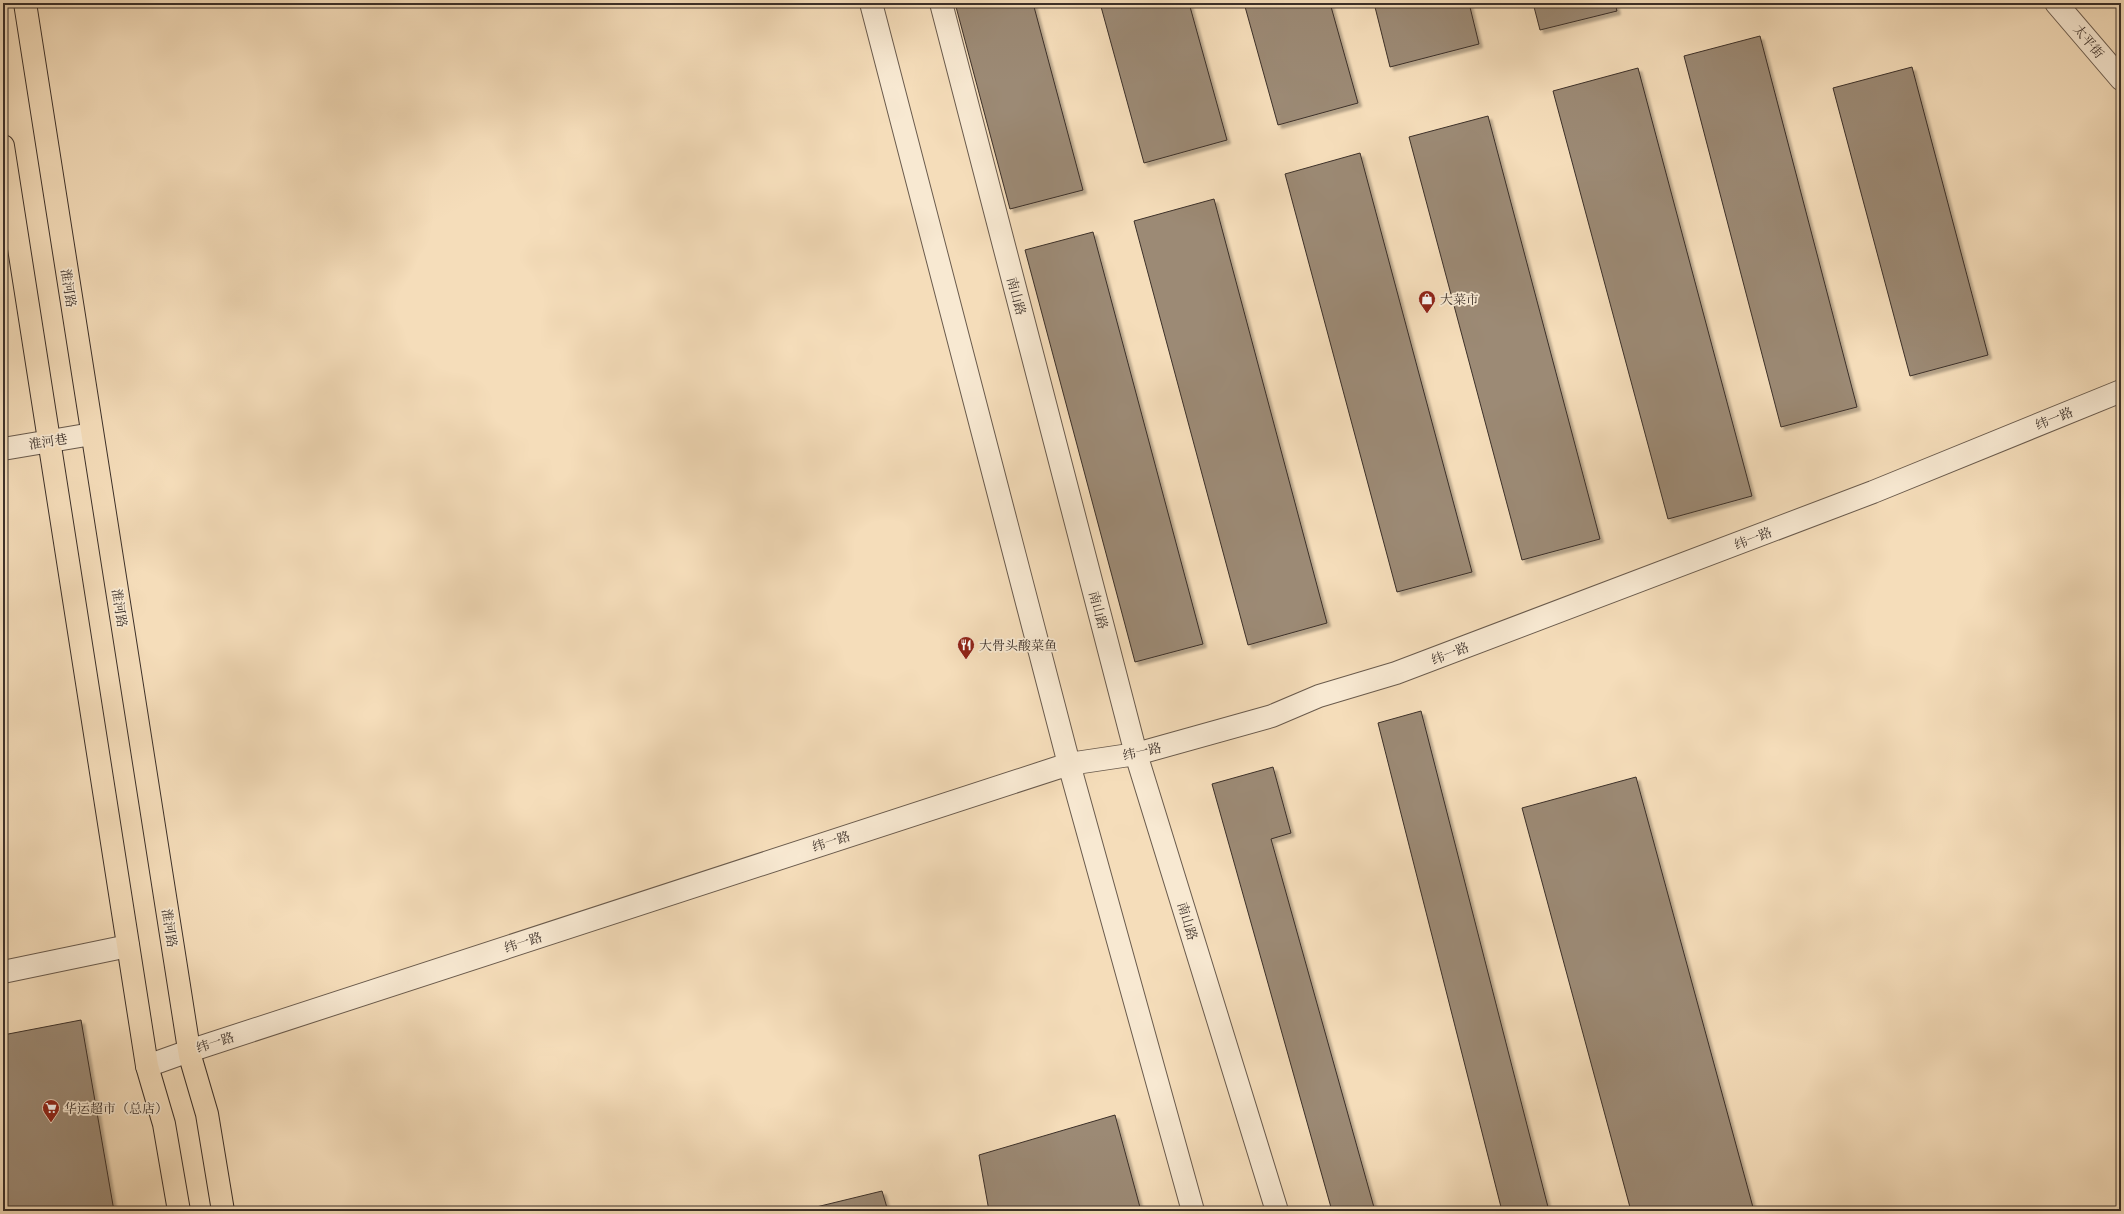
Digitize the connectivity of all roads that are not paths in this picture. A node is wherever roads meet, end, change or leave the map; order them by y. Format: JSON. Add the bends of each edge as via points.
{"nodes":[{"id":1,"x":25,"y":3,"type":"edge"},
{"id":2,"x":871,"y":3,"type":"edge"},
{"id":3,"x":941,"y":3,"type":"edge"},
{"id":4,"x":2056,"y":3,"type":"edge"},
{"id":5,"x":2121,"y":79,"type":"edge"},
{"id":6,"x":3,"y":146,"type":"edge"},
{"id":7,"x":2121,"y":391,"type":"edge"},
{"id":8,"x":92,"y":434,"type":"junction"},
{"id":9,"x":49,"y":441,"type":"junction"},
{"id":10,"x":3,"y":449,"type":"edge"},
{"id":11,"x":1136,"y":754,"type":"junction"},
{"id":12,"x":1069,"y":764,"type":"junction"},
{"id":13,"x":128,"y":946,"type":"junction"},
{"id":14,"x":3,"y":972,"type":"edge"},
{"id":15,"x":189,"y":1051,"type":"junction"},
{"id":16,"x":147,"y":1066,"type":"junction"},
{"id":17,"x":179,"y":1211,"type":"edge"},
{"id":18,"x":223,"y":1211,"type":"edge"},
{"id":19,"x":1193,"y":1211,"type":"edge"},
{"id":20,"x":1276,"y":1211,"type":"edge"}],
"edges":[{"from":1,"to":8,"type":"main road","name":"淮河路"},
{"from":2,"to":12,"type":"street"},
{"from":3,"to":11,"type":"street","name":"南山路"},
{"from":4,"to":5,"type":"street","name":"太平街"},
{"from":6,"to":9,"type":"main road"},
{"from":7,"to":11,"type":"street","name":"纬一路","via":[[1873,492],[1396,673],[1319,696],[1272,716]]},
{"from":8,"to":9,"type":"street","name":"淮河巷"},
{"from":8,"to":15,"type":"main road","name":"淮河路"},
{"from":9,"to":10,"type":"street","name":"淮河巷"},
{"from":9,"to":13,"type":"main road"},
{"from":11,"to":12,"type":"street","name":"纬一路"},
{"from":11,"to":20,"type":"street","name":"南山路"},
{"from":12,"to":15,"type":"street","name":"纬一路"},
{"from":12,"to":19,"type":"street"},
{"from":13,"to":14,"type":"street"},
{"from":13,"to":16,"type":"main road"},
{"from":15,"to":16,"type":"street","name":"纬一路"},
{"from":15,"to":18,"type":"main road","name":"淮河路","via":[[207,1114]]},
{"from":16,"to":17,"type":"main road","via":[[164,1124]]}]}
